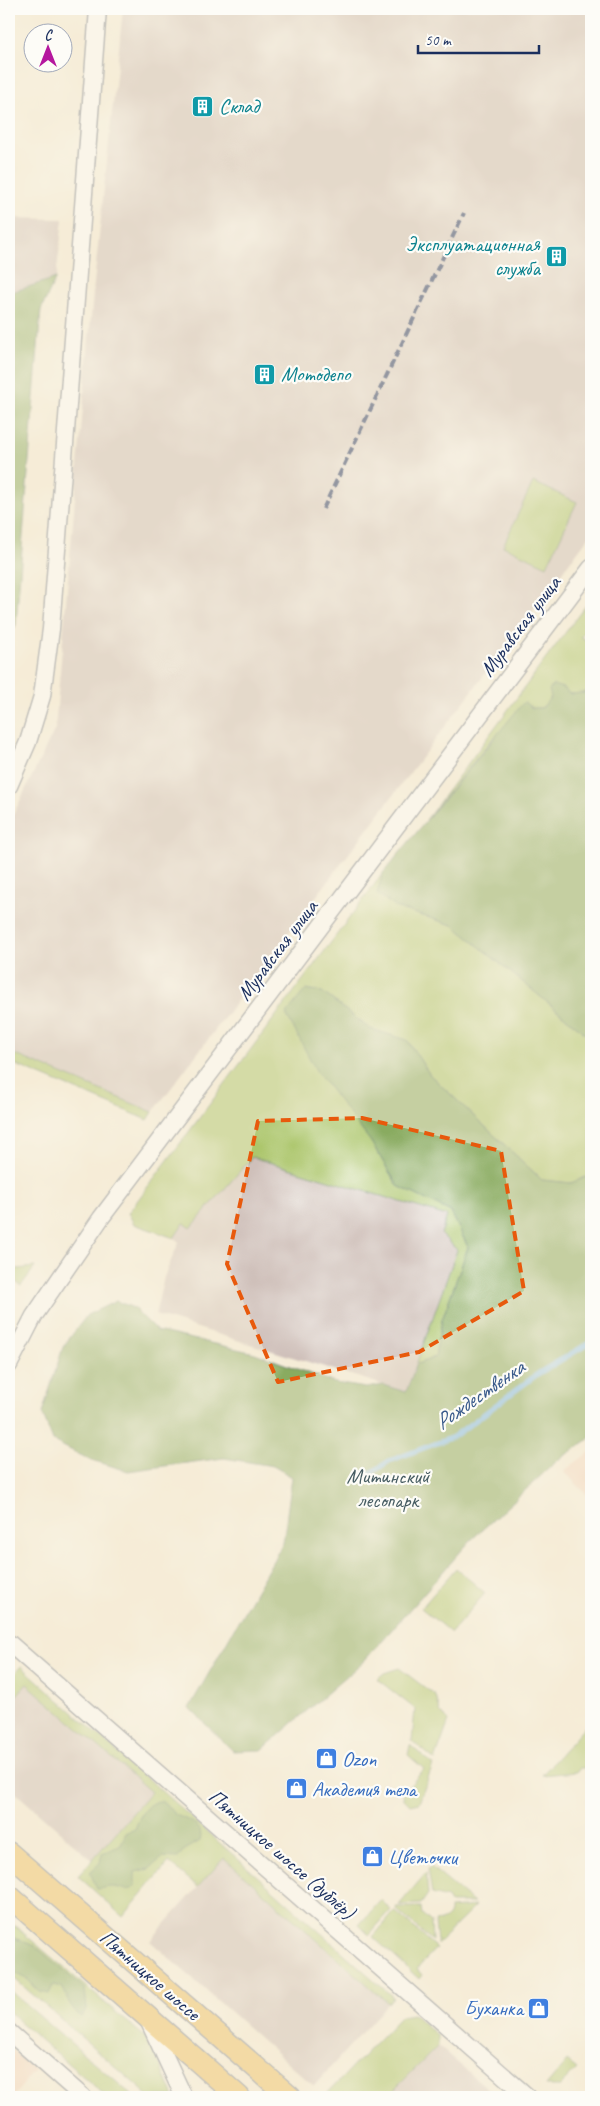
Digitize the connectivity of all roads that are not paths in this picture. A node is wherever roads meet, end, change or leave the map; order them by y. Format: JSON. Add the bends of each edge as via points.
{"nodes":[{"id":1,"x":98,"y":9,"type":"edge"},
{"id":2,"x":591,"y":568,"type":"edge"},
{"id":3,"x":9,"y":786,"type":"edge"},
{"id":4,"x":9,"y":1365,"type":"edge"},
{"id":5,"x":9,"y":1643,"type":"edge"},
{"id":6,"x":9,"y":1853,"type":"edge"},
{"id":7,"x":9,"y":1896,"type":"edge"},
{"id":8,"x":146,"y":2015,"type":"junction"},
{"id":9,"x":9,"y":2032,"type":"edge"},
{"id":10,"x":83,"y":2097,"type":"edge"},
{"id":11,"x":184,"y":2097,"type":"edge"},
{"id":12,"x":239,"y":2097,"type":"edge"},
{"id":13,"x":290,"y":2097,"type":"edge"},
{"id":14,"x":528,"y":2097,"type":"edge"}],
"edges":[{"from":1,"to":3,"type":"street","via":[[50,629],[42,696],[28,742]]},
{"from":2,"to":4,"type":"street","name":"Муравская улица","via":[[101,1218],[34,1316]]},
{"from":5,"to":14,"type":"street","name":"Пятницкое шоссе (дублёр)"},
{"from":6,"to":13,"type":"main road","name":"Пятницкое шоссе"},
{"from":7,"to":8,"type":"main road","name":"Пятницкое шоссе"},
{"from":8,"to":11,"type":"street"},
{"from":8,"to":12,"type":"main road","name":"Пятницкое шоссе"},
{"from":9,"to":10,"type":"street"}]}
